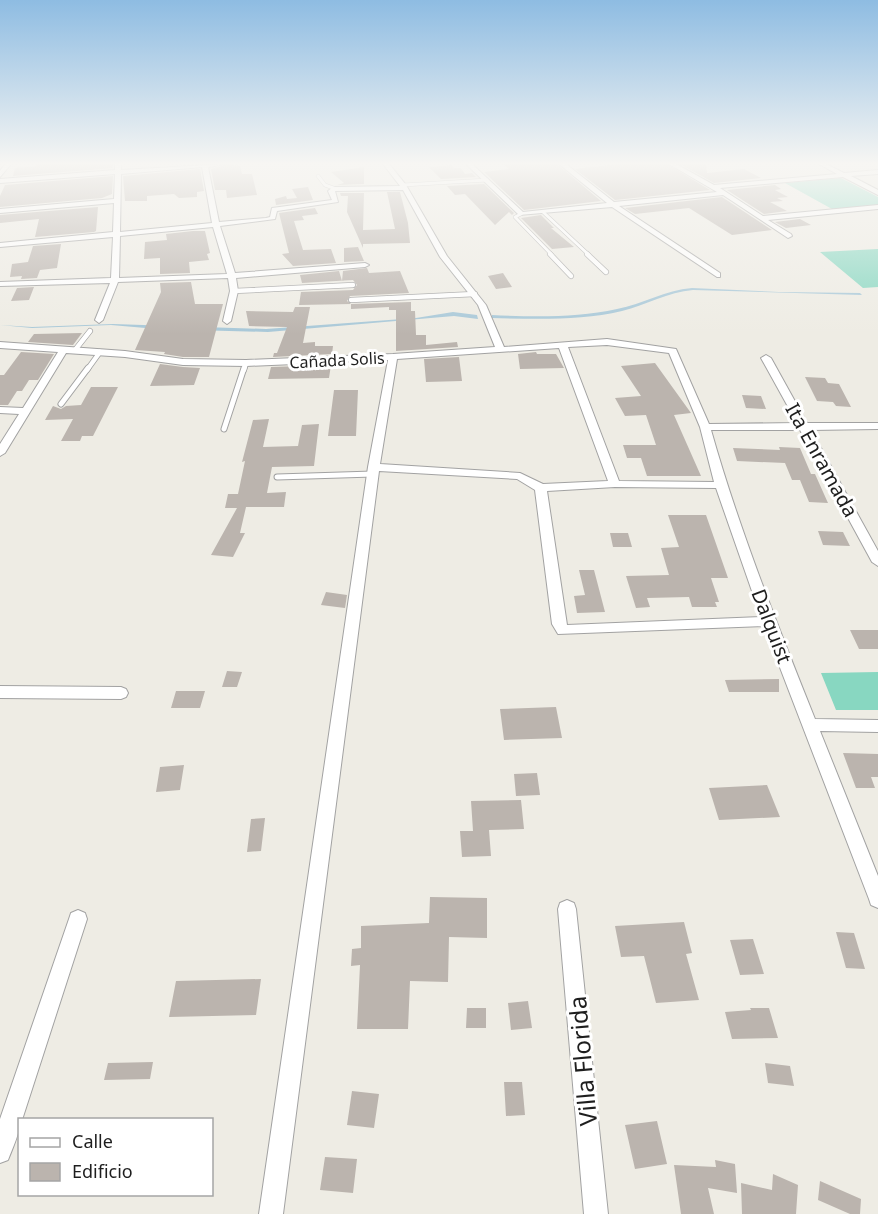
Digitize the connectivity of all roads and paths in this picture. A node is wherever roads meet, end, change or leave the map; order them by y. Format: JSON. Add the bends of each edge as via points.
{"nodes":[{"id":1,"x":117,"y":221,"type":"edge"},
{"id":2,"x":215,"y":221,"type":"edge"},
{"id":3,"x":260,"y":221,"type":"edge"},
{"id":4,"x":423,"y":221,"type":"edge"},
{"id":5,"x":518,"y":221,"type":"edge"},
{"id":6,"x":551,"y":221,"type":"edge"},
{"id":7,"x":637,"y":221,"type":"edge"},
{"id":8,"x":767,"y":221,"type":"edge"},
{"id":9,"x":216,"y":225,"type":"junction"},
{"id":10,"x":117,"y":234,"type":"junction"},
{"id":11,"x":788,"y":236,"type":"dead end"},
{"id":12,"x":0,"y":245,"type":"edge"},
{"id":13,"x":365,"y":265,"type":"dead end"},
{"id":14,"x":606,"y":272,"type":"dead end"},
{"id":15,"x":717,"y":275,"type":"dead end"},
{"id":16,"x":232,"y":276,"type":"junction"},
{"id":17,"x":571,"y":276,"type":"dead end"},
{"id":18,"x":115,"y":281,"type":"junction"},
{"id":19,"x":0,"y":284,"type":"edge"},
{"id":20,"x":353,"y":285,"type":"dead end"},
{"id":21,"x":234,"y":291,"type":"junction"},
{"id":22,"x":475,"y":294,"type":"junction"},
{"id":23,"x":351,"y":300,"type":"dead end"},
{"id":24,"x":99,"y":320,"type":"dead end"},
{"id":25,"x":227,"y":321,"type":"dead end"},
{"id":26,"x":90,"y":331,"type":"dead end"},
{"id":27,"x":562,"y":344,"type":"junction"},
{"id":28,"x":0,"y":345,"type":"edge"},
{"id":29,"x":64,"y":349,"type":"junction"},
{"id":30,"x":500,"y":349,"type":"junction"},
{"id":31,"x":75,"y":350,"type":"junction"},
{"id":32,"x":673,"y":351,"type":"joint"},
{"id":33,"x":100,"y":352,"type":"junction"},
{"id":34,"x":393,"y":357,"type":"junction"},
{"id":35,"x":766,"y":358,"type":"dead end"},
{"id":36,"x":246,"y":363,"type":"junction"},
{"id":37,"x":61,"y":404,"type":"dead end"},
{"id":38,"x":0,"y":410,"type":"edge"},
{"id":39,"x":26,"y":411,"type":"junction"},
{"id":40,"x":803,"y":425,"type":"junction"},
{"id":41,"x":878,"y":426,"type":"edge"},
{"id":42,"x":705,"y":427,"type":"junction"},
{"id":43,"x":224,"y":429,"type":"dead end"},
{"id":44,"x":0,"y":453,"type":"edge"},
{"id":45,"x":374,"y":470,"type":"junction"},
{"id":46,"x":278,"y":477,"type":"dead end"},
{"id":47,"x":615,"y":484,"type":"junction"},
{"id":48,"x":721,"y":485,"type":"junction"},
{"id":49,"x":541,"y":489,"type":"junction"},
{"id":50,"x":878,"y":562,"type":"edge"},
{"id":51,"x":769,"y":621,"type":"junction"},
{"id":52,"x":0,"y":692,"type":"edge"},
{"id":53,"x":121,"y":693,"type":"dead end"},
{"id":54,"x":810,"y":725,"type":"junction"},
{"id":55,"x":878,"y":726,"type":"edge"},
{"id":56,"x":878,"y":899,"type":"edge"},
{"id":57,"x":567,"y":909,"type":"dead end"},
{"id":58,"x":78,"y":919,"type":"dead end"},
{"id":59,"x":0,"y":1152,"type":"edge"},
{"id":60,"x":271,"y":1214,"type":"edge"},
{"id":61,"x":596,"y":1214,"type":"edge"}],
"edges":[{"from":1,"to":10,"type":"street"},
{"from":2,"to":9,"type":"street"},
{"from":3,"to":9,"type":"street"},
{"from":4,"to":22,"type":"street","via":[[444,257]]},
{"from":5,"to":17,"type":"lane"},
{"from":6,"to":14,"type":"lane"},
{"from":7,"to":15,"type":"street"},
{"from":8,"to":11,"type":"street"},
{"from":9,"to":10,"type":"street"},
{"from":9,"to":16,"type":"street"},
{"from":10,"to":12,"type":"street"},
{"from":10,"to":18,"type":"street"},
{"from":13,"to":16,"type":"street"},
{"from":16,"to":18,"type":"street"},
{"from":16,"to":21,"type":"street"},
{"from":18,"to":19,"type":"street"},
{"from":18,"to":24,"type":"street"},
{"from":20,"to":21,"type":"lane"},
{"from":21,"to":25,"type":"street"},
{"from":22,"to":23,"type":"lane"},
{"from":22,"to":30,"type":"street"},
{"from":26,"to":31,"type":"lane"},
{"from":27,"to":30,"type":"street","name":"Cañada Solis"},
{"from":27,"to":32,"type":"street","name":"Cañada Solis","via":[[607,342]]},
{"from":27,"to":47,"type":"street"},
{"from":28,"to":29,"type":"street","name":"Cañada Solis"},
{"from":29,"to":31,"type":"street","name":"Cañada Solis"},
{"from":29,"to":39,"type":"street"},
{"from":30,"to":34,"type":"street","name":"Cañada Solis"},
{"from":31,"to":33,"type":"street","name":"Cañada Solis"},
{"from":32,"to":42,"type":"street","name":"Dalquist"},
{"from":33,"to":36,"type":"street","name":"Cañada Solis","via":[[183,362]]},
{"from":33,"to":37,"type":"lane"},
{"from":34,"to":36,"type":"street","name":"Cañada Solis"},
{"from":34,"to":45,"type":"street"},
{"from":35,"to":40,"type":"street","name":"Ita Enramada"},
{"from":36,"to":43,"type":"lane"},
{"from":38,"to":39,"type":"street"},
{"from":39,"to":44,"type":"street"},
{"from":40,"to":41,"type":"street"},
{"from":40,"to":42,"type":"street"},
{"from":40,"to":50,"type":"street","name":"Ita Enramada"},
{"from":42,"to":48,"type":"street","name":"Dalquist"},
{"from":45,"to":46,"type":"lane"},
{"from":45,"to":49,"type":"street","via":[[520,476]]},
{"from":45,"to":60,"type":"street"},
{"from":47,"to":48,"type":"street"},
{"from":47,"to":49,"type":"street"},
{"from":48,"to":51,"type":"street","name":"Dalquist"},
{"from":49,"to":51,"type":"street","via":[[559,624],[563,630]]},
{"from":51,"to":54,"type":"street","name":"Dalquist"},
{"from":52,"to":53,"type":"street"},
{"from":54,"to":55,"type":"street"},
{"from":54,"to":56,"type":"street","name":"Dalquist"},
{"from":57,"to":61,"type":"street","name":"Villa Florida"},
{"from":58,"to":59,"type":"street"}]}
